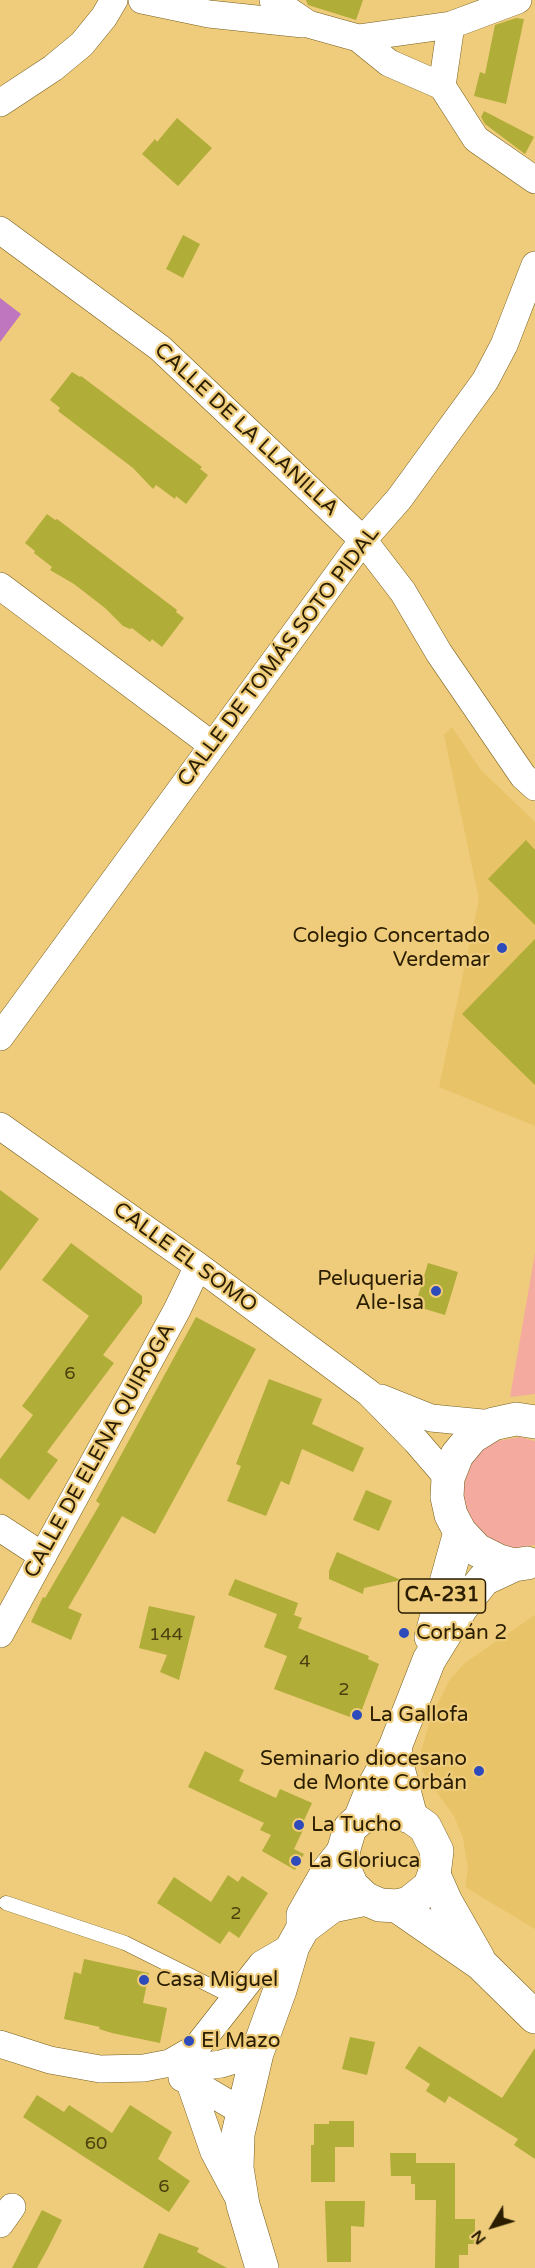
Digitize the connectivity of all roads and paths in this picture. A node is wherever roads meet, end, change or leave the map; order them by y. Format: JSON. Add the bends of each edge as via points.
{"nodes":[{"id":1,"x":114,"y":0,"type":"edge"},
{"id":2,"x":142,"y":0,"type":"edge"},
{"id":3,"x":273,"y":0,"type":"edge"},
{"id":4,"x":518,"y":0,"type":"edge"},
{"id":5,"x":308,"y":24,"type":"junction"},
{"id":6,"x":451,"y":25,"type":"junction"},
{"id":7,"x":358,"y":38,"type":"junction"},
{"id":8,"x":442,"y":86,"type":"junction"},
{"id":9,"x":0,"y":103,"type":"edge"},
{"id":10,"x":535,"y":180,"type":"edge"},
{"id":11,"x":0,"y":230,"type":"edge"},
{"id":12,"x":535,"y":265,"type":"edge"},
{"id":13,"x":363,"y":540,"type":"junction"},
{"id":14,"x":0,"y":586,"type":"edge"},
{"id":15,"x":212,"y":745,"type":"junction"},
{"id":16,"x":535,"y":787,"type":"edge"},
{"id":17,"x":0,"y":1037,"type":"edge"},
{"id":18,"x":0,"y":1126,"type":"edge"},
{"id":19,"x":198,"y":1266,"type":"junction"},
{"id":20,"x":369,"y":1393,"type":"junction"},
{"id":21,"x":535,"y":1422,"type":"edge"},
{"id":22,"x":493,"y":1424,"type":"junction"},
{"id":23,"x":448,"y":1478,"type":"junction"},
{"id":24,"x":0,"y":1528,"type":"edge"},
{"id":25,"x":460,"y":1532,"type":"junction"},
{"id":26,"x":43,"y":1556,"type":"junction"},
{"id":27,"x":525,"y":1563,"type":"edge"},
{"id":28,"x":0,"y":1634,"type":"edge"},
{"id":29,"x":429,"y":1660,"type":"junction"},
{"id":30,"x":395,"y":1747,"type":"junction"},
{"id":31,"x":411,"y":1817,"type":"junction"},
{"id":32,"x":360,"y":1819,"type":"junction"},
{"id":33,"x":343,"y":1852,"type":"junction"},
{"id":34,"x":434,"y":1875,"type":"junction"},
{"id":35,"x":366,"y":1899,"type":"junction"},
{"id":36,"x":6,"y":1903,"type":"dead end"},
{"id":37,"x":397,"y":1906,"type":"junction"},
{"id":38,"x":298,"y":1937,"type":"junction"},
{"id":39,"x":482,"y":1964,"type":"junction"},
{"id":40,"x":235,"y":1998,"type":"junction"},
{"id":41,"x":535,"y":2018,"type":"edge"},
{"id":42,"x":0,"y":2044,"type":"edge"},
{"id":43,"x":257,"y":2053,"type":"junction"},
{"id":44,"x":144,"y":2067,"type":"junction"},
{"id":45,"x":189,"y":2080,"type":"junction"},
{"id":46,"x":243,"y":2112,"type":"junction"},
{"id":47,"x":243,"y":2205,"type":"junction"},
{"id":48,"x":262,"y":2268,"type":"edge"}],
"edges":[{"from":1,"to":9,"type":"street","via":[[82,44]]},
{"from":2,"to":5,"type":"street","via":[[209,14]]},
{"from":3,"to":5,"type":"street"},
{"from":4,"to":6,"type":"street"},
{"from":5,"to":7,"type":"street"},
{"from":6,"to":7,"type":"street"},
{"from":6,"to":8,"type":"street"},
{"from":7,"to":8,"type":"street","via":[[389,63]]},
{"from":8,"to":10,"type":"street","via":[[476,140]]},
{"from":11,"to":13,"type":"street","name":"CALLE DE LA LLANILLA","via":[[160,348]]},
{"from":12,"to":13,"type":"street","name":"CALLE DE TOMÁS SOTO PIDAL","via":[[504,345],[485,381],[399,499]]},
{"from":13,"to":15,"type":"street","name":"CALLE DE TOMÁS SOTO PIDAL"},
{"from":13,"to":16,"type":"street","name":"CALLE DE LA LLANILLA","via":[[403,592],[439,653],[523,776]]},
{"from":14,"to":15,"type":"street"},
{"from":15,"to":17,"type":"street","name":"CALLE DE TOMÁS SOTO PIDAL"},
{"from":18,"to":19,"type":"street","name":"CALLE EL SOMO"},
{"from":19,"to":20,"type":"street","name":"CALLE EL SOMO"},
{"from":19,"to":26,"type":"street","name":"CALLE DE ELENA QUIROGA"},
{"from":20,"to":22,"type":"street","name":"CALLE EL SOMO","via":[[431,1418]]},
{"from":20,"to":23,"type":"street","name":"CALLE EL SOMO"},
{"from":21,"to":22,"type":"main road","via":[[516,1419]]},
{"from":22,"to":23,"type":"main road","via":[[472,1437],[457,1455]]},
{"from":23,"to":25,"type":"main road","via":[[447,1497]]},
{"from":24,"to":26,"type":"street"},
{"from":25,"to":27,"type":"main road","via":[[477,1550],[499,1561]]},
{"from":25,"to":29,"type":"main road","number":"CA-231","via":[[430,1638]]},
{"from":26,"to":28,"type":"street","name":"CALLE DE ELENA QUIROGA"},
{"from":27,"to":29,"type":"main road","number":"CA-231","via":[[484,1579]]},
{"from":29,"to":30,"type":"main road","number":"CA-231"},
{"from":30,"to":31,"type":"main road"},
{"from":30,"to":32,"type":"main road","number":"CA-231"},
{"from":31,"to":32,"type":"main road","via":[[392,1812]]},
{"from":31,"to":34,"type":"main road","via":[[425,1827],[437,1851]]},
{"from":32,"to":33,"type":"main road","number":"CA-231","via":[[350,1828]]},
{"from":33,"to":35,"type":"main road","via":[[352,1886]]},
{"from":33,"to":38,"type":"main road","via":[[303,1915]]},
{"from":34,"to":37,"type":"main road","via":[[420,1896]]},
{"from":34,"to":39,"type":"main road"},
{"from":35,"to":37,"type":"main road"},
{"from":35,"to":38,"type":"main road","via":[[332,1906]]},
{"from":36,"to":40,"type":"lane","via":[[124,1943]]},
{"from":37,"to":39,"type":"main road"},
{"from":38,"to":40,"type":"street","via":[[262,1964]]},
{"from":38,"to":43,"type":"main road"},
{"from":39,"to":41,"type":"main road"},
{"from":40,"to":44,"type":"street","via":[[196,2048],[170,2063]]},
{"from":42,"to":44,"type":"street","via":[[50,2060],[100,2069]]},
{"from":43,"to":45,"type":"street","via":[[199,2067]]},
{"from":43,"to":46,"type":"main road"},
{"from":44,"to":45,"type":"street"},
{"from":45,"to":46,"type":"street"},
{"from":45,"to":47,"type":"street","via":[[214,2152]]},
{"from":46,"to":47,"type":"main road","via":[[237,2168]]},
{"from":47,"to":48,"type":"main road"}]}
